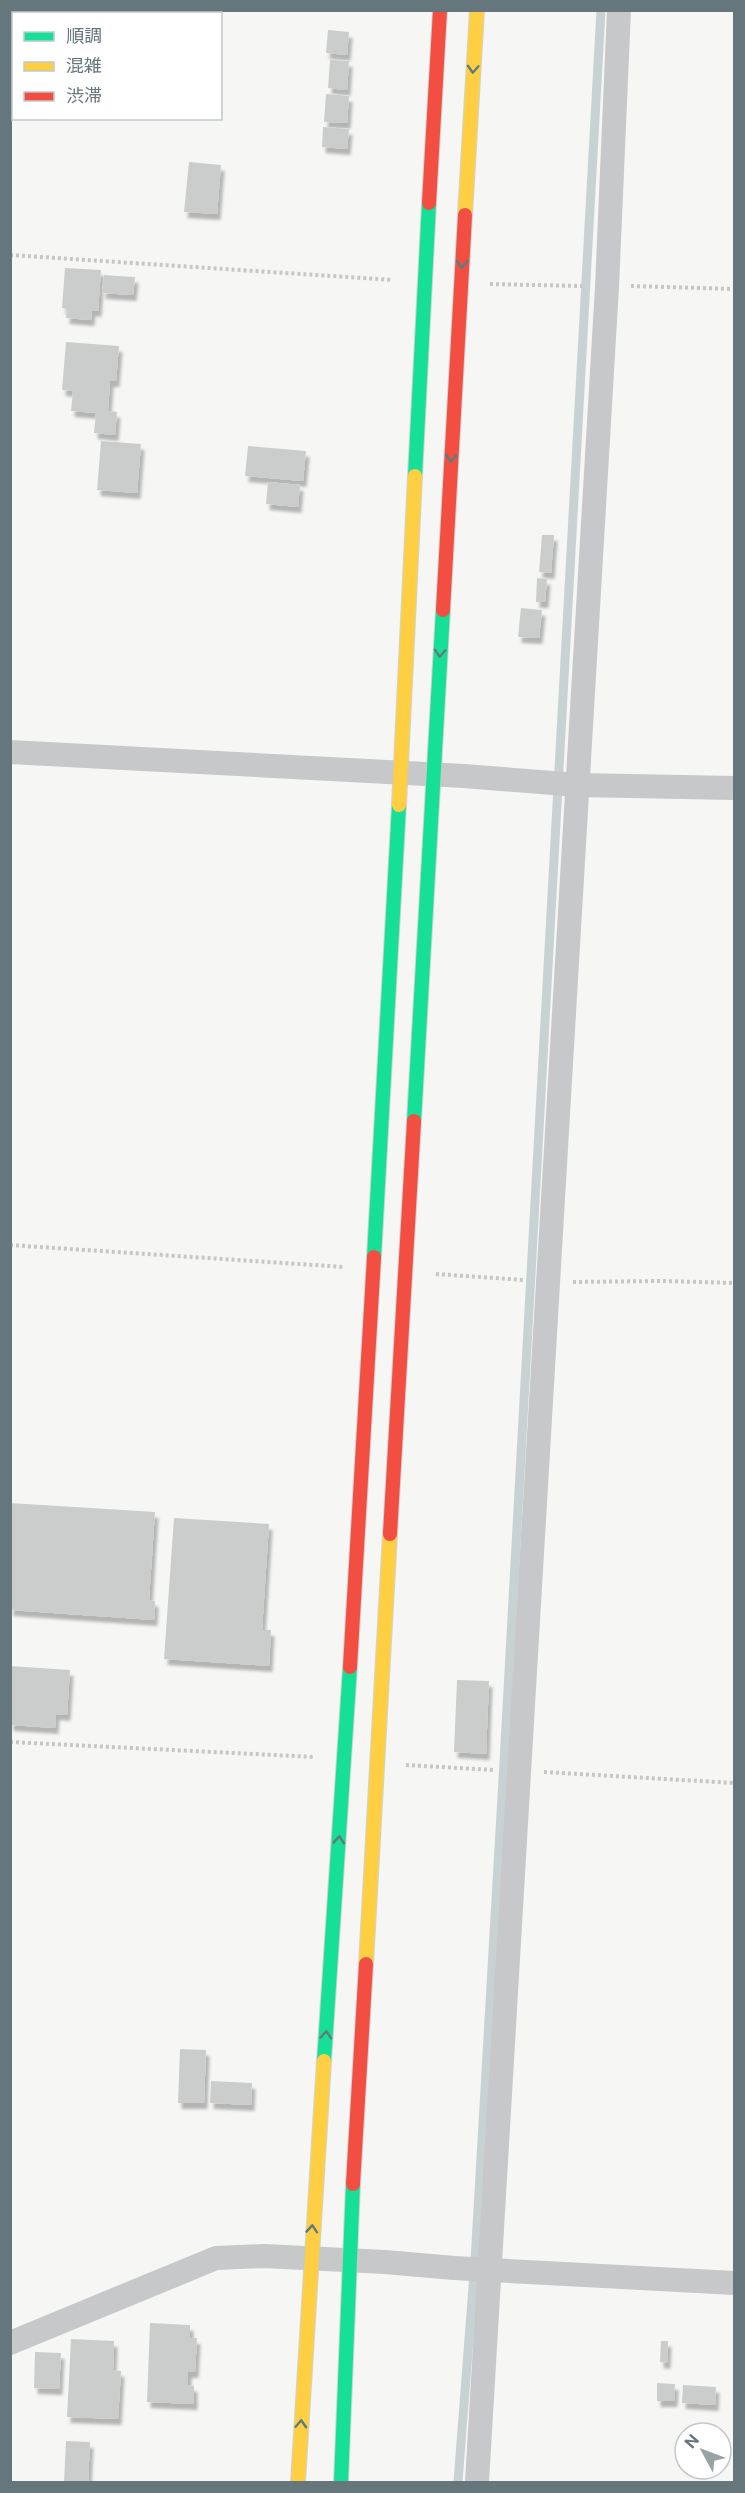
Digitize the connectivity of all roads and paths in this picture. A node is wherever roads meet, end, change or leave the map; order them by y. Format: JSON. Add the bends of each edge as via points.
{"nodes":[{"id":1,"x":440,"y":10,"type":"edge"},
{"id":2,"x":477,"y":10,"type":"edge"},
{"id":3,"x":619,"y":10,"type":"edge"},
{"id":4,"x":10,"y":255,"type":"edge"},
{"id":5,"x":424,"y":281,"type":"junction"},
{"id":6,"x":461,"y":283,"type":"junction"},
{"id":7,"x":607,"y":287,"type":"junction"},
{"id":8,"x":735,"y":290,"type":"edge"},
{"id":9,"x":10,"y":752,"type":"edge"},
{"id":10,"x":401,"y":774,"type":"junction"},
{"id":11,"x":434,"y":775,"type":"junction"},
{"id":12,"x":578,"y":785,"type":"junction"},
{"id":13,"x":735,"y":788,"type":"edge"},
{"id":14,"x":10,"y":1245,"type":"edge"},
{"id":15,"x":371,"y":1269,"type":"junction"},
{"id":16,"x":430,"y":1273,"type":"dead end"},
{"id":17,"x":549,"y":1282,"type":"junction"},
{"id":18,"x":735,"y":1283,"type":"edge"},
{"id":19,"x":10,"y":1742,"type":"edge"},
{"id":20,"x":345,"y":1761,"type":"junction"},
{"id":21,"x":403,"y":1764,"type":"dead end"},
{"id":22,"x":520,"y":1771,"type":"junction"},
{"id":23,"x":735,"y":1783,"type":"edge"},
{"id":24,"x":310,"y":2259,"type":"junction"},
{"id":25,"x":349,"y":2260,"type":"junction"},
{"id":26,"x":490,"y":2269,"type":"junction"},
{"id":27,"x":735,"y":2283,"type":"edge"},
{"id":28,"x":10,"y":2343,"type":"edge"},
{"id":29,"x":298,"y":2482,"type":"edge"},
{"id":30,"x":340,"y":2482,"type":"edge"},
{"id":31,"x":477,"y":2482,"type":"edge"}],
"edges":[{"from":1,"to":5,"type":"street"},
{"from":2,"to":6,"type":"street","one_way":true},
{"from":3,"to":7,"type":"street"},
{"from":4,"to":5,"type":"path"},
{"from":5,"to":10,"type":"street"},
{"from":6,"to":7,"type":"path"},
{"from":6,"to":11,"type":"street","one_way":true},
{"from":7,"to":8,"type":"path"},
{"from":7,"to":12,"type":"street"},
{"from":9,"to":10,"type":"street"},
{"from":10,"to":11,"type":"street"},
{"from":10,"to":15,"type":"street"},
{"from":11,"to":12,"type":"street"},
{"from":11,"to":25,"type":"street"},
{"from":12,"to":13,"type":"street"},
{"from":12,"to":17,"type":"street"},
{"from":14,"to":15,"type":"path"},
{"from":15,"to":20,"type":"street"},
{"from":16,"to":17,"type":"path"},
{"from":17,"to":18,"type":"path"},
{"from":17,"to":22,"type":"street"},
{"from":19,"to":20,"type":"path"},
{"from":24,"to":20,"type":"street","one_way":true},
{"from":21,"to":22,"type":"path"},
{"from":22,"to":23,"type":"path"},
{"from":22,"to":26,"type":"street"},
{"from":24,"to":25,"type":"street"},
{"from":24,"to":28,"type":"street","via":[[216,2258]]},
{"from":29,"to":24,"type":"street","one_way":true},
{"from":25,"to":26,"type":"street"},
{"from":25,"to":30,"type":"street"},
{"from":26,"to":27,"type":"street"},
{"from":26,"to":31,"type":"street"}]}
